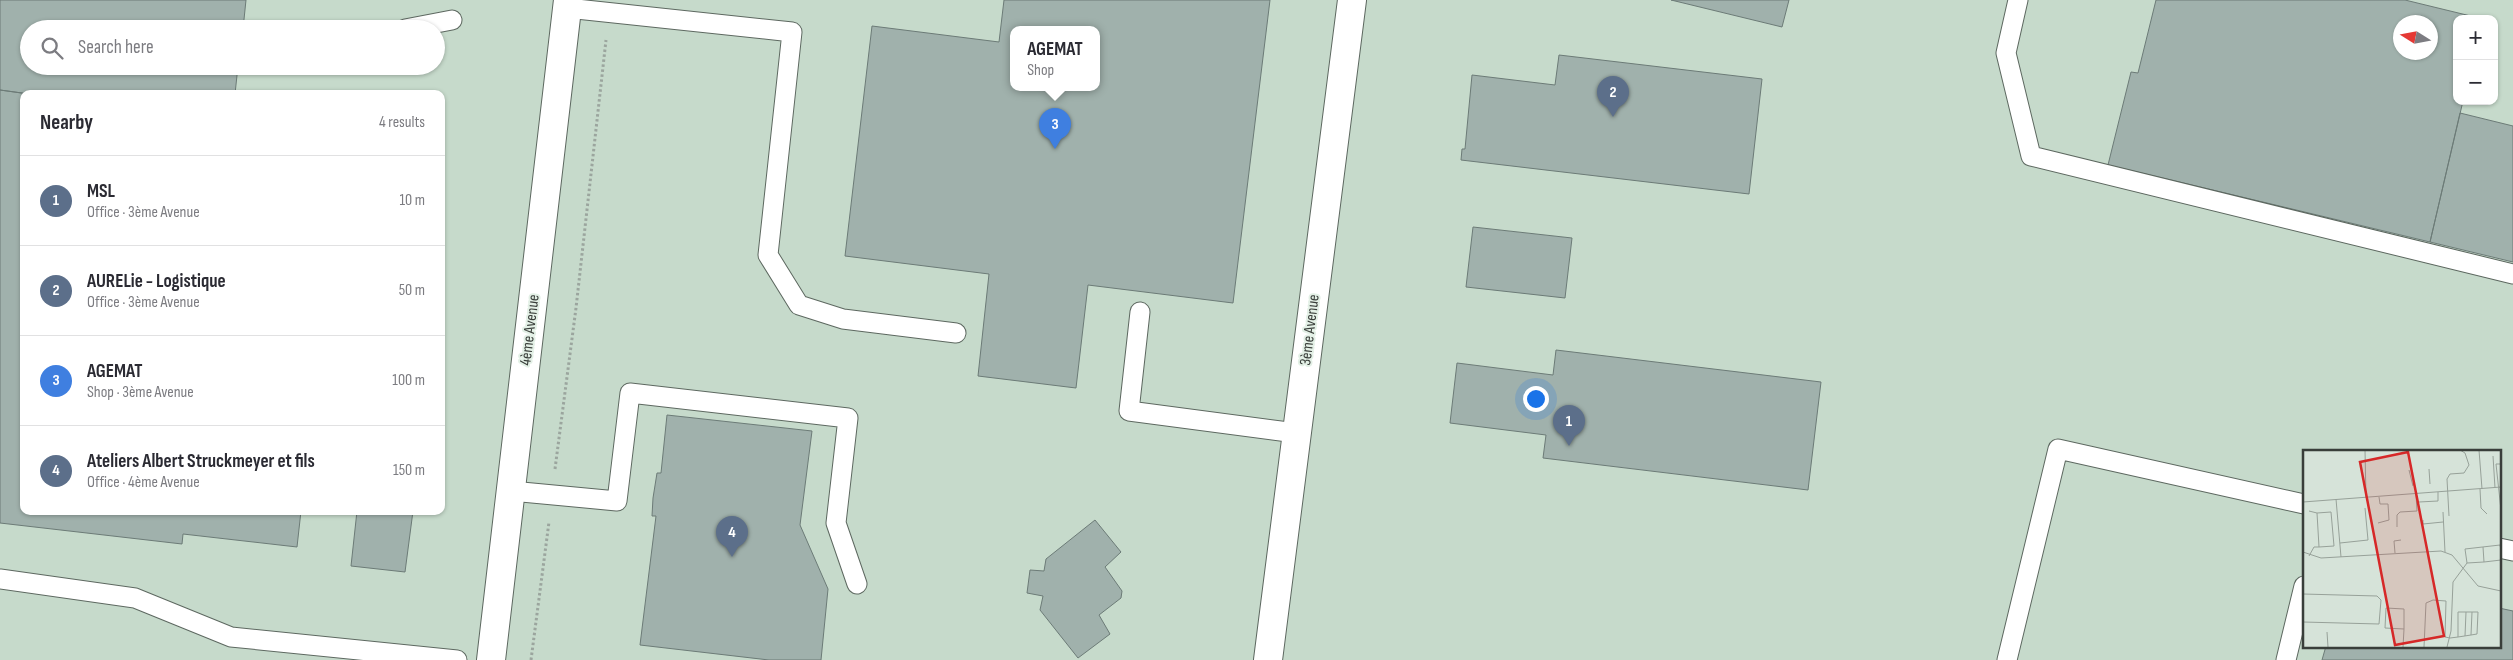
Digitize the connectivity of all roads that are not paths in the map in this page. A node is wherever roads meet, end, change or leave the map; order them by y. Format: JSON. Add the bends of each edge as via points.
{"nodes":[{"id":1,"x":1352,"y":0,"type":"edge"},
{"id":2,"x":2018,"y":0,"type":"edge"},
{"id":3,"x":568,"y":4,"type":"edge"},
{"id":4,"x":452,"y":20,"type":"dead end"},
{"id":5,"x":445,"y":21,"type":"edge"},
{"id":6,"x":2513,"y":274,"type":"edge"},
{"id":7,"x":1140,"y":312,"type":"dead end"},
{"id":8,"x":956,"y":333,"type":"dead end"},
{"id":9,"x":1296,"y":434,"type":"junction"},
{"id":10,"x":511,"y":491,"type":"junction"},
{"id":11,"x":2303,"y":504,"type":"edge"},
{"id":12,"x":2500,"y":548,"type":"edge"},
{"id":13,"x":2513,"y":551,"type":"edge"},
{"id":14,"x":0,"y":579,"type":"edge"},
{"id":15,"x":857,"y":584,"type":"dead end"},
{"id":16,"x":2303,"y":590,"type":"edge"},
{"id":17,"x":457,"y":660,"type":"edge"},
{"id":18,"x":491,"y":660,"type":"edge"},
{"id":19,"x":1268,"y":660,"type":"edge"},
{"id":20,"x":2007,"y":660,"type":"edge"},
{"id":21,"x":2286,"y":660,"type":"edge"}],
"edges":[{"from":1,"to":9,"type":"street","name":"3ème Avenue"},
{"from":2,"to":6,"type":"lane","via":[[2006,53],[2031,156]]},
{"from":3,"to":8,"type":"lane","via":[[609,12],[792,32],[768,255],[798,305],[843,319]]},
{"from":3,"to":10,"type":"street","name":"4ème Avenue"},
{"from":4,"to":5,"type":"lane"},
{"from":7,"to":9,"type":"lane","via":[[1129,411]]},
{"from":9,"to":19,"type":"street","name":"3ème Avenue"},
{"from":10,"to":15,"type":"lane","via":[[618,501],[630,393],[848,418],[836,522]]},
{"from":10,"to":18,"type":"street","name":"4ème Avenue"},
{"from":11,"to":20,"type":"lane","via":[[2058,449]]},
{"from":12,"to":13,"type":"lane"},
{"from":14,"to":17,"type":"lane","via":[[135,598],[231,637]]},
{"from":16,"to":21,"type":"lane"}]}
